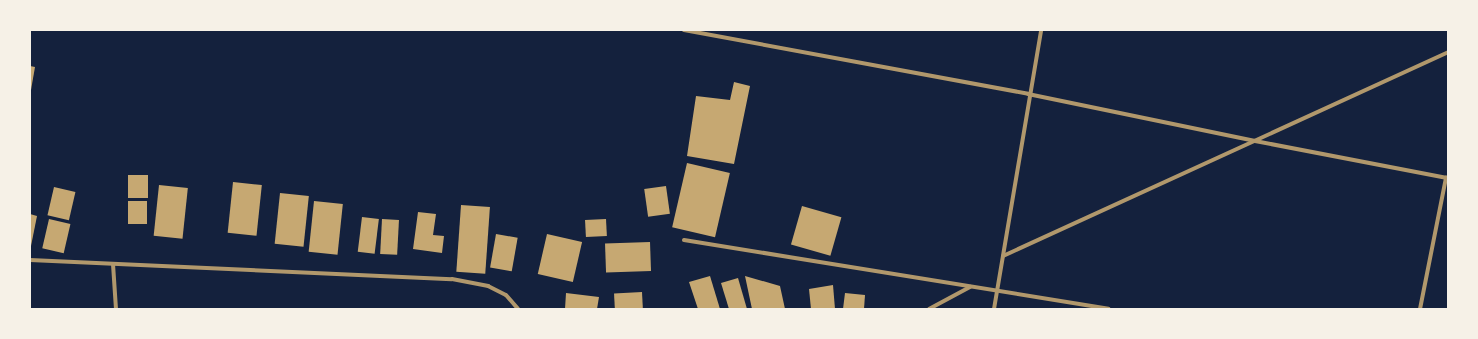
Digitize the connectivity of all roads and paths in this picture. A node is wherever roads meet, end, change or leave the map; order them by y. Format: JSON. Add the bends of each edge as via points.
{"nodes":[{"id":1,"x":684,"y":30,"type":"edge"},
{"id":2,"x":1041,"y":30,"type":"edge"},
{"id":3,"x":1448,"y":52,"type":"edge"},
{"id":4,"x":1028,"y":94,"type":"junction"},
{"id":5,"x":1255,"y":141,"type":"junction"},
{"id":6,"x":1447,"y":178,"type":"edge"},
{"id":7,"x":684,"y":240,"type":"dead end"},
{"id":8,"x":1003,"y":256,"type":"junction"},
{"id":9,"x":30,"y":260,"type":"edge"},
{"id":10,"x":113,"y":264,"type":"junction"},
{"id":11,"x":970,"y":287,"type":"junction"},
{"id":12,"x":997,"y":291,"type":"junction"},
{"id":13,"x":116,"y":309,"type":"edge"},
{"id":14,"x":518,"y":309,"type":"edge"},
{"id":15,"x":929,"y":309,"type":"edge"},
{"id":16,"x":994,"y":309,"type":"edge"},
{"id":17,"x":1108,"y":309,"type":"edge"},
{"id":18,"x":1420,"y":309,"type":"edge"}],
"edges":[{"from":1,"to":4,"type":"street"},
{"from":2,"to":4,"type":"street"},
{"from":3,"to":5,"type":"street"},
{"from":4,"to":5,"type":"street"},
{"from":4,"to":8,"type":"street"},
{"from":5,"to":6,"type":"street"},
{"from":5,"to":8,"type":"street"},
{"from":6,"to":18,"type":"street"},
{"from":7,"to":11,"type":"street"},
{"from":8,"to":12,"type":"street"},
{"from":9,"to":10,"type":"street"},
{"from":10,"to":13,"type":"street"},
{"from":10,"to":14,"type":"street","via":[[452,279],[488,286],[506,295]]},
{"from":11,"to":12,"type":"street"},
{"from":11,"to":15,"type":"street"},
{"from":12,"to":16,"type":"street"},
{"from":12,"to":17,"type":"street"}]}
